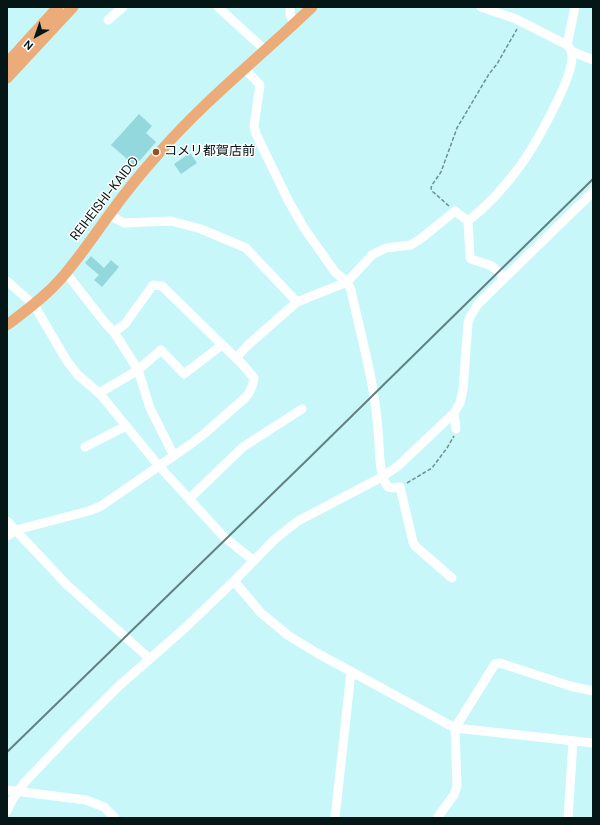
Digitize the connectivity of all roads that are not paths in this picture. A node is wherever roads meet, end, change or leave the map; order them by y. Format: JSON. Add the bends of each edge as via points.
{"nodes":[{"id":1,"x":58,"y":7,"type":"edge"},
{"id":2,"x":72,"y":7,"type":"edge"},
{"id":3,"x":123,"y":7,"type":"edge"},
{"id":4,"x":218,"y":7,"type":"edge"},
{"id":5,"x":290,"y":7,"type":"edge"},
{"id":6,"x":312,"y":7,"type":"edge"},
{"id":7,"x":481,"y":7,"type":"edge"},
{"id":8,"x":574,"y":7,"type":"edge"},
{"id":9,"x":108,"y":20,"type":"dead end"},
{"id":10,"x":295,"y":23,"type":"junction"},
{"id":11,"x":569,"y":48,"type":"junction"},
{"id":12,"x":265,"y":50,"type":"junction"},
{"id":13,"x":593,"y":60,"type":"edge"},
{"id":14,"x":7,"y":63,"type":"edge"},
{"id":15,"x":244,"y":69,"type":"junction"},
{"id":16,"x":7,"y":78,"type":"edge"},
{"id":17,"x":593,"y":192,"type":"edge"},
{"id":18,"x":109,"y":215,"type":"junction"},
{"id":19,"x":468,"y":220,"type":"junction"},
{"id":20,"x":66,"y":273,"type":"junction"},
{"id":21,"x":505,"y":278,"type":"junction"},
{"id":22,"x":7,"y":281,"type":"edge"},
{"id":23,"x":346,"y":282,"type":"junction"},
{"id":24,"x":297,"y":302,"type":"junction"},
{"id":25,"x":34,"y":305,"type":"junction"},
{"id":26,"x":7,"y":325,"type":"edge"},
{"id":27,"x":114,"y":332,"type":"junction"},
{"id":28,"x":222,"y":345,"type":"junction"},
{"id":29,"x":236,"y":358,"type":"junction"},
{"id":30,"x":138,"y":370,"type":"junction"},
{"id":31,"x":99,"y":393,"type":"junction"},
{"id":32,"x":302,"y":409,"type":"dead end"},
{"id":33,"x":454,"y":414,"type":"junction"},
{"id":34,"x":126,"y":426,"type":"junction"},
{"id":35,"x":456,"y":429,"type":"road end"},
{"id":36,"x":85,"y":447,"type":"dead end"},
{"id":37,"x":174,"y":456,"type":"junction"},
{"id":38,"x":159,"y":466,"type":"junction"},
{"id":39,"x":382,"y":477,"type":"junction"},
{"id":40,"x":190,"y":498,"type":"junction"},
{"id":41,"x":7,"y":521,"type":"edge"},
{"id":42,"x":16,"y":530,"type":"junction"},
{"id":43,"x":7,"y":536,"type":"edge"},
{"id":44,"x":254,"y":561,"type":"junction"},
{"id":45,"x":452,"y":578,"type":"dead end"},
{"id":46,"x":234,"y":581,"type":"junction"},
{"id":47,"x":150,"y":659,"type":"junction"},
{"id":48,"x":351,"y":672,"type":"junction"},
{"id":49,"x":593,"y":691,"type":"edge"},
{"id":50,"x":455,"y":728,"type":"junction"},
{"id":51,"x":574,"y":741,"type":"junction"},
{"id":52,"x":593,"y":743,"type":"edge"},
{"id":53,"x":7,"y":790,"type":"edge"},
{"id":54,"x":18,"y":792,"type":"junction"},
{"id":55,"x":7,"y":811,"type":"edge"},
{"id":56,"x":115,"y":818,"type":"edge"},
{"id":57,"x":335,"y":818,"type":"edge"},
{"id":58,"x":437,"y":818,"type":"edge"},
{"id":59,"x":568,"y":818,"type":"edge"}],
"edges":[{"from":1,"to":14,"type":"main road"},
{"from":2,"to":16,"type":"main road"},
{"from":3,"to":9,"type":"street"},
{"from":4,"to":12,"type":"street"},
{"from":5,"to":10,"type":"street","via":[[290,15]]},
{"from":6,"to":10,"type":"main road","name":"REIHEISHI-KAIDO"},
{"from":7,"to":11,"type":"street","via":[[521,21]]},
{"from":8,"to":11,"type":"street"},
{"from":10,"to":12,"type":"main road","name":"REIHEISHI-KAIDO"},
{"from":11,"to":13,"type":"street"},
{"from":11,"to":19,"type":"street","via":[[572,62],[567,78],[532,150],[506,184]]},
{"from":12,"to":15,"type":"main road","name":"REIHEISHI-KAIDO"},
{"from":15,"to":18,"type":"main road","name":"REIHEISHI-KAIDO","via":[[159,152]]},
{"from":15,"to":23,"type":"street","via":[[260,85],[254,126],[288,202],[335,272]]},
{"from":17,"to":21,"type":"street"},
{"from":18,"to":20,"type":"main road","name":"REIHEISHI-KAIDO"},
{"from":18,"to":24,"type":"street","via":[[124,223],[171,221],[201,229],[246,248]]},
{"from":19,"to":21,"type":"street","via":[[471,259],[492,266]]},
{"from":19,"to":23,"type":"street","via":[[456,211],[411,245],[378,251]]},
{"from":20,"to":25,"type":"main road","name":"REIHEISHI-KAIDO"},
{"from":20,"to":27,"type":"street"},
{"from":21,"to":33,"type":"street","via":[[478,304],[470,317],[463,390]]},
{"from":22,"to":25,"type":"street"},
{"from":23,"to":24,"type":"street"},
{"from":23,"to":39,"type":"street","via":[[351,290],[374,394]]},
{"from":24,"to":29,"type":"street"},
{"from":25,"to":26,"type":"main road","name":"REIHEISHI-KAIDO"},
{"from":25,"to":31,"type":"street","via":[[67,361],[78,375]]},
{"from":27,"to":28,"type":"street","via":[[125,324],[153,285],[162,286]]},
{"from":27,"to":30,"type":"street"},
{"from":28,"to":29,"type":"street"},
{"from":28,"to":30,"type":"street","via":[[184,374],[161,350]]},
{"from":29,"to":37,"type":"street","via":[[254,378],[250,393],[205,433]]},
{"from":30,"to":31,"type":"street"},
{"from":30,"to":37,"type":"street","via":[[150,408]]},
{"from":31,"to":34,"type":"street"},
{"from":32,"to":40,"type":"street","via":[[243,447]]},
{"from":33,"to":35,"type":"street"},
{"from":33,"to":39,"type":"street","via":[[398,466]]},
{"from":34,"to":36,"type":"street"},
{"from":34,"to":38,"type":"street"},
{"from":37,"to":38,"type":"street"},
{"from":38,"to":40,"type":"street"},
{"from":38,"to":42,"type":"street","via":[[89,512]]},
{"from":39,"to":44,"type":"street","via":[[298,521],[275,539]]},
{"from":39,"to":45,"type":"street","via":[[388,487],[400,487],[415,546]]},
{"from":40,"to":44,"type":"street","via":[[229,541]]},
{"from":41,"to":42,"type":"street"},
{"from":42,"to":43,"type":"street"},
{"from":42,"to":47,"type":"street","via":[[68,585]]},
{"from":44,"to":46,"type":"street"},
{"from":46,"to":47,"type":"street"},
{"from":46,"to":48,"type":"street","via":[[261,613],[289,636]]},
{"from":47,"to":54,"type":"street","via":[[113,692],[36,770]]},
{"from":48,"to":50,"type":"street"},
{"from":48,"to":57,"type":"street"},
{"from":49,"to":50,"type":"street","via":[[500,663],[495,664]]},
{"from":50,"to":51,"type":"street"},
{"from":50,"to":58,"type":"street","via":[[457,786],[454,795]]},
{"from":51,"to":52,"type":"street"},
{"from":51,"to":59,"type":"street"},
{"from":53,"to":54,"type":"street"},
{"from":54,"to":55,"type":"street"},
{"from":54,"to":56,"type":"street","via":[[86,800],[104,807]]}]}
